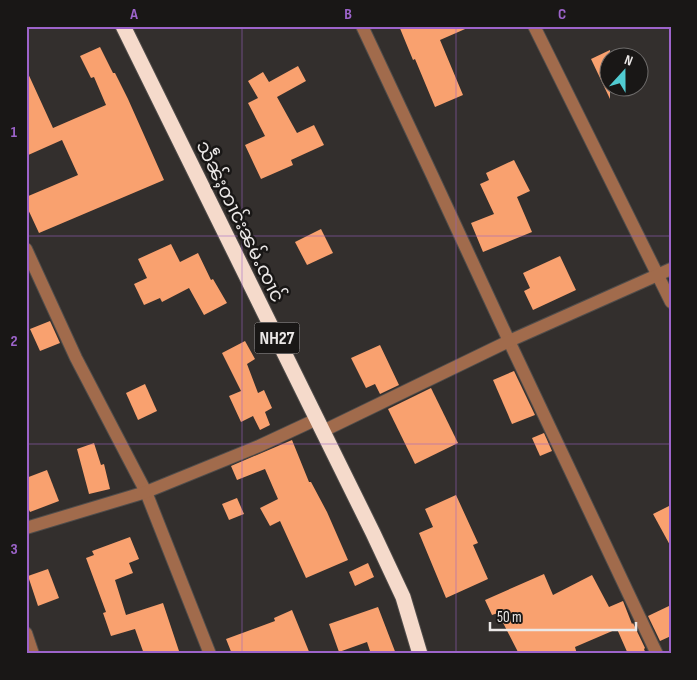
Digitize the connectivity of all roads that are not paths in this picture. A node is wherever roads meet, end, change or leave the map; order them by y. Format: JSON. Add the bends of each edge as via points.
{"nodes":[{"id":1,"x":123,"y":26,"type":"edge"},
{"id":2,"x":362,"y":26,"type":"edge"},
{"id":3,"x":534,"y":26,"type":"edge"},
{"id":4,"x":26,"y":249,"type":"edge"},
{"id":5,"x":671,"y":269,"type":"edge"},
{"id":6,"x":658,"y":275,"type":"junction"},
{"id":7,"x":671,"y":302,"type":"edge"},
{"id":8,"x":509,"y":341,"type":"junction"},
{"id":9,"x":320,"y":425,"type":"junction"},
{"id":10,"x":146,"y":492,"type":"junction"},
{"id":11,"x":26,"y":528,"type":"edge"},
{"id":12,"x":26,"y":633,"type":"edge"},
{"id":13,"x":33,"y":654,"type":"edge"},
{"id":14,"x":210,"y":654,"type":"edge"},
{"id":15,"x":420,"y":654,"type":"edge"},
{"id":16,"x":657,"y":654,"type":"edge"}],
"edges":[{"from":1,"to":9,"type":"highway","name":"သဵၼ်ႈတၢင်းၼမ်ႉၸၢင်","number":"NH27"},
{"from":2,"to":8,"type":"street"},
{"from":3,"to":6,"type":"street"},
{"from":4,"to":10,"type":"street","via":[[76,358]]},
{"from":5,"to":6,"type":"street"},
{"from":6,"to":7,"type":"street"},
{"from":6,"to":8,"type":"street"},
{"from":8,"to":9,"type":"street"},
{"from":8,"to":16,"type":"street"},
{"from":9,"to":10,"type":"street"},
{"from":9,"to":15,"type":"highway","name":"သဵၼ်ႈတၢင်းၼမ်ႉၸၢင်","number":"NH27","via":[[403,597]]},
{"from":10,"to":11,"type":"street"},
{"from":10,"to":14,"type":"street"},
{"from":12,"to":13,"type":"street"}]}
